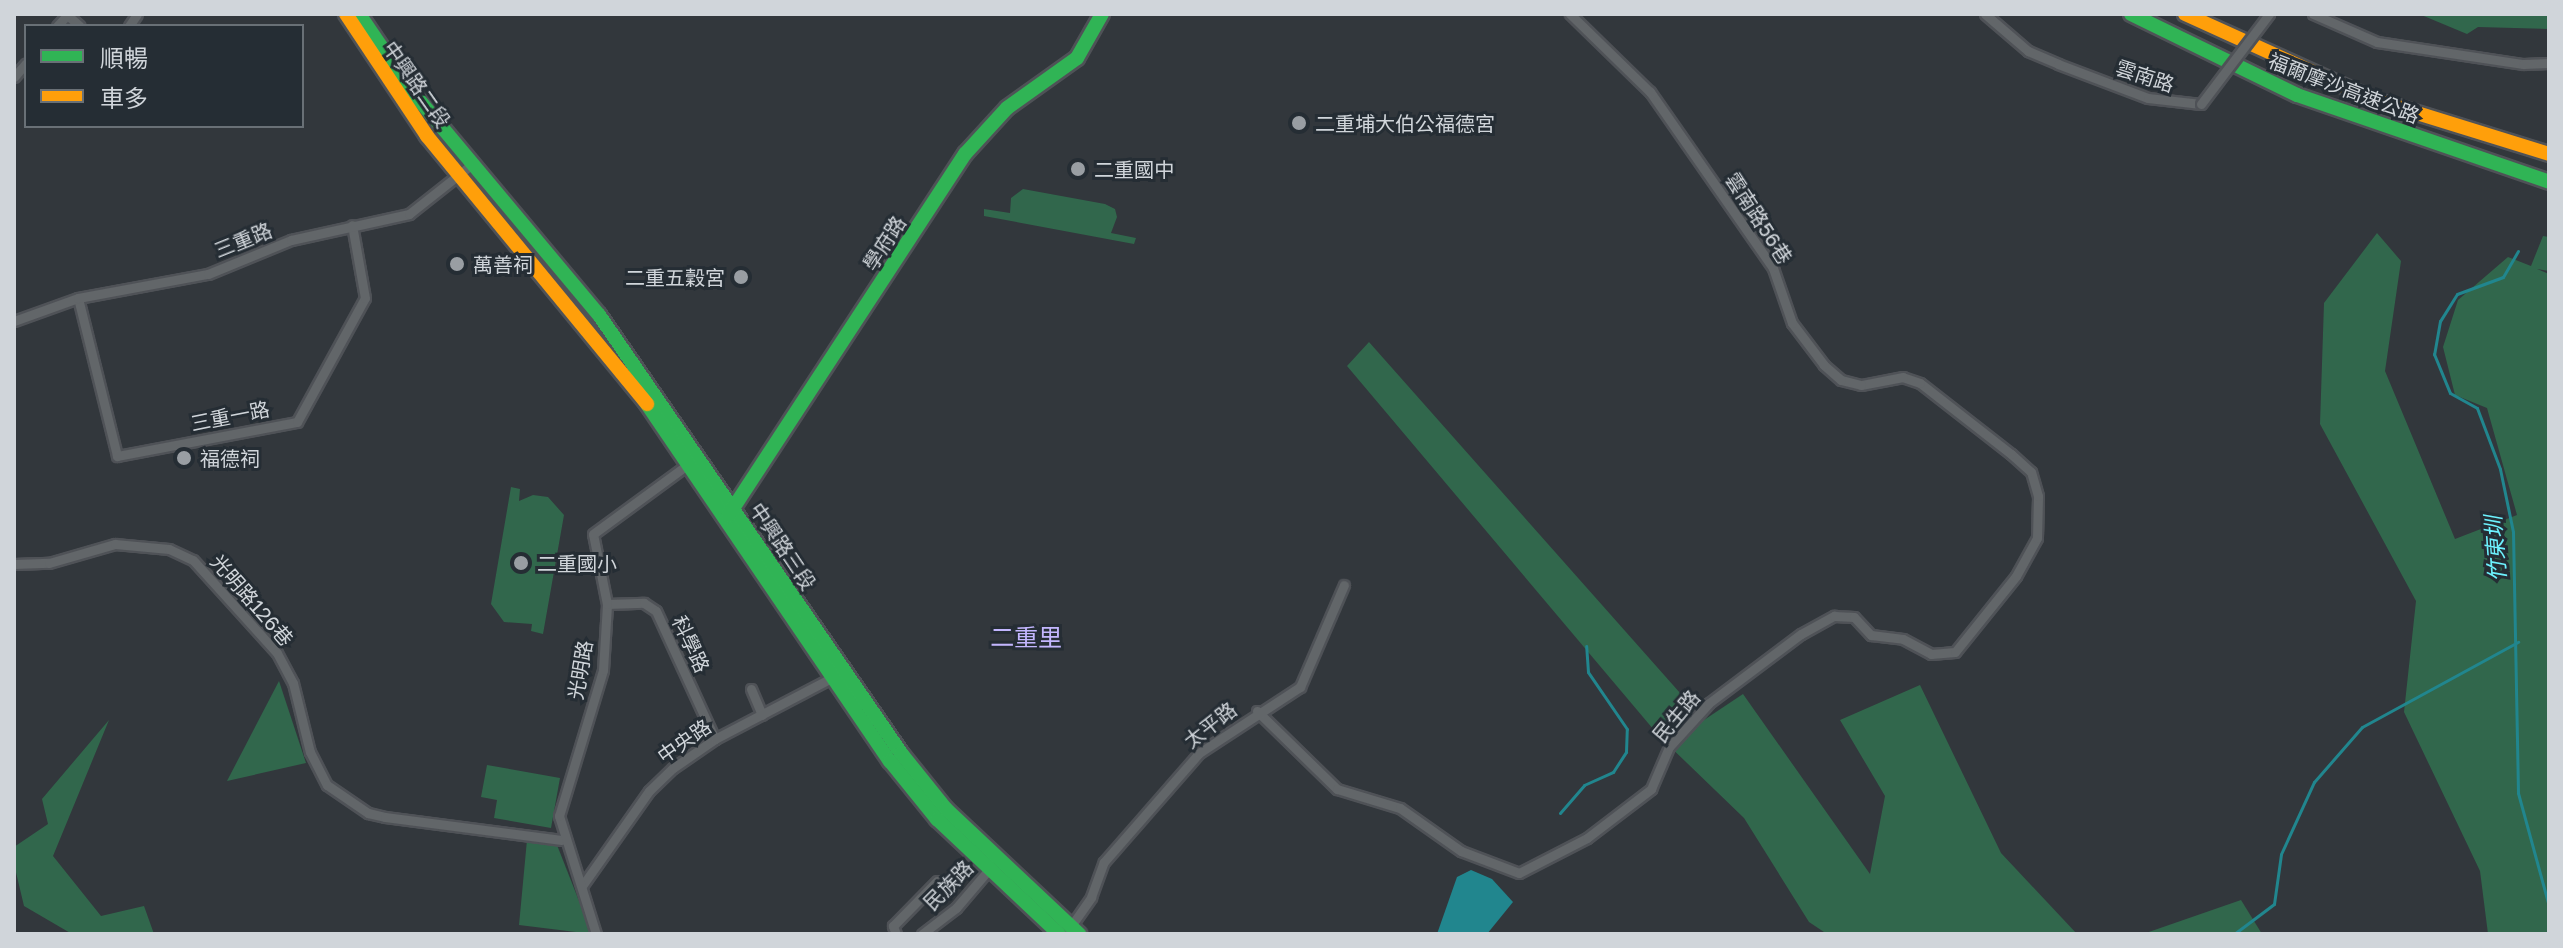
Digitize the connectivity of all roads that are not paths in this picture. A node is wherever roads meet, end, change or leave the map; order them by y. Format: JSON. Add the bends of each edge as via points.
{"nodes":[{"id":1,"x":346,"y":14,"type":"edge"},
{"id":2,"x":359,"y":14,"type":"edge"},
{"id":3,"x":1102,"y":14,"type":"edge"},
{"id":4,"x":1570,"y":14,"type":"edge"},
{"id":5,"x":1985,"y":14,"type":"edge"},
{"id":6,"x":2131,"y":14,"type":"edge"},
{"id":7,"x":2185,"y":14,"type":"edge"},
{"id":8,"x":2269,"y":14,"type":"edge"},
{"id":9,"x":2313,"y":14,"type":"edge"},
{"id":10,"x":2549,"y":63,"type":"edge"},
{"id":11,"x":2549,"y":154,"type":"edge"},
{"id":12,"x":466,"y":170,"type":"junction"},
{"id":13,"x":2549,"y":182,"type":"edge"},
{"id":14,"x":352,"y":225,"type":"junction"},
{"id":15,"x":78,"y":298,"type":"junction"},
{"id":16,"x":14,"y":321,"type":"edge"},
{"id":17,"x":693,"y":460,"type":"junction"},
{"id":18,"x":730,"y":515,"type":"junction"},
{"id":19,"x":14,"y":564,"type":"edge"},
{"id":20,"x":1344,"y":585,"type":"dead end"},
{"id":21,"x":607,"y":604,"type":"junction"},
{"id":22,"x":1834,"y":616,"type":"joint"},
{"id":23,"x":839,"y":674,"type":"junction"},
{"id":24,"x":751,"y":689,"type":"dead end"},
{"id":25,"x":1257,"y":711,"type":"junction"},
{"id":26,"x":762,"y":715,"type":"junction"},
{"id":27,"x":715,"y":739,"type":"junction"},
{"id":28,"x":562,"y":840,"type":"junction"},
{"id":29,"x":993,"y":865,"type":"junction"},
{"id":30,"x":937,"y":881,"type":"dead end"},
{"id":31,"x":582,"y":886,"type":"junction"},
{"id":32,"x":1068,"y":932,"type":"edge"},
{"id":33,"x":596,"y":934,"type":"edge"},
{"id":34,"x":896,"y":934,"type":"edge"},
{"id":35,"x":922,"y":934,"type":"edge"}],
"edges":[{"from":1,"to":12,"type":"main road","name":"中興路二段","via":[[397,96]]},
{"from":2,"to":12,"type":"main road","name":"中興路二段"},
{"from":3,"to":18,"type":"main road","name":"學府路","via":[[1077,58],[1007,108],[965,154]]},
{"from":4,"to":22,"type":"street","name":"雲南路56巷","via":[[1650,92],[1773,268],[1792,323],[1824,365],[1841,380],[1861,385],[1903,377],[1920,383],[2031,472],[2040,518],[2037,538],[1967,642],[1945,656],[1903,639],[1871,635],[1854,617]]},
{"from":5,"to":8,"type":"street","name":"雲南路","bridge":true,"via":[[2028,51],[2058,64],[2148,98],[2201,104]]},
{"from":6,"to":13,"type":"main road","name":"福爾摩沙高速公路","via":[[2297,95]]},
{"from":7,"to":11,"type":"main road","name":"福爾摩沙高速公路","via":[[2375,100]]},
{"from":9,"to":10,"type":"street","via":[[2377,42],[2523,64]]},
{"from":12,"to":14,"type":"street","name":"三重路","via":[[409,214]]},
{"from":12,"to":17,"type":"main road","name":"中興路三段"},
{"from":14,"to":15,"type":"street","name":"三重路","via":[[291,240],[208,274]]},
{"from":14,"to":15,"type":"street","name":"三重一路","via":[[365,298],[297,422],[117,456]]},
{"from":15,"to":16,"type":"street","name":"三重路"},
{"from":17,"to":18,"type":"main road","name":"中興路三段"},
{"from":17,"to":21,"type":"street","name":"光明路","via":[[593,534]]},
{"from":18,"to":23,"type":"main road","name":"中興路三段"},
{"from":19,"to":28,"type":"street","name":"光明路126巷","via":[[49,563],[115,544],[145,544],[193,560],[277,653],[293,683],[310,752],[327,785],[368,813],[385,817]]},
{"from":20,"to":25,"type":"street","name":"太平路","via":[[1300,687]]},
{"from":21,"to":27,"type":"street","name":"科學路","via":[[644,603],[656,611]]},
{"from":21,"to":28,"type":"street","name":"光明路","via":[[603,670],[564,788]]},
{"from":22,"to":25,"type":"street","name":"民生路","via":[[1801,634],[1709,703],[1669,747],[1651,789],[1587,838],[1519,873],[1461,851],[1400,808],[1337,789]]},
{"from":23,"to":26,"type":"street","name":"中央路"},
{"from":23,"to":29,"type":"main road","name":"中興路三段","via":[[928,807]]},
{"from":24,"to":26,"type":"street"},
{"from":25,"to":32,"type":"street","name":"太平路","via":[[1199,753],[1113,849]]},
{"from":26,"to":27,"type":"street","name":"中央路"},
{"from":27,"to":31,"type":"street","name":"中央路","via":[[649,791]]},
{"from":28,"to":31,"type":"street","name":"光明路"},
{"from":29,"to":32,"type":"main road","name":"中興路三段"},
{"from":29,"to":35,"type":"street","name":"民族路","via":[[956,908]]},
{"from":30,"to":34,"type":"street","via":[[893,926]]},
{"from":31,"to":33,"type":"street","name":"光明路"}]}
